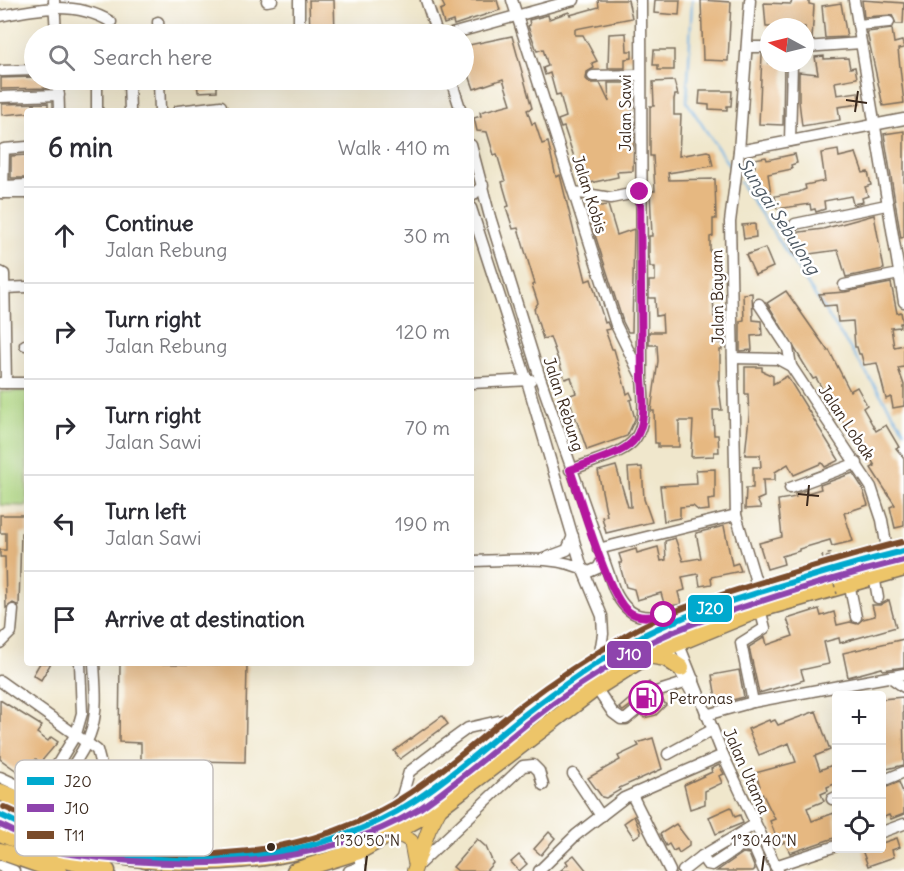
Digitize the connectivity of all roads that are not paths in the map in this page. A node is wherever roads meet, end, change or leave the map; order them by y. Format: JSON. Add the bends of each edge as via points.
{"nodes":[{"id":1,"x":299,"y":0,"type":"edge"},
{"id":2,"x":426,"y":0,"type":"edge"},
{"id":3,"x":512,"y":0,"type":"edge"},
{"id":4,"x":574,"y":0,"type":"edge"},
{"id":5,"x":641,"y":0,"type":"edge"},
{"id":6,"x":750,"y":0,"type":"edge"},
{"id":7,"x":854,"y":0,"type":"edge"},
{"id":8,"x":54,"y":5,"type":"edge"},
{"id":9,"x":517,"y":15,"type":"junction"},
{"id":10,"x":0,"y":16,"type":"edge"},
{"id":11,"x":111,"y":22,"type":"dead end"},
{"id":12,"x":888,"y":22,"type":"dead end"},
{"id":13,"x":55,"y":24,"type":"edge"},
{"id":14,"x":298,"y":24,"type":"edge"},
{"id":15,"x":434,"y":24,"type":"edge"},
{"id":16,"x":858,"y":25,"type":"junction"},
{"id":17,"x":474,"y":27,"type":"edge"},
{"id":18,"x":861,"y":43,"type":"junction"},
{"id":19,"x":814,"y":46,"type":"edge"},
{"id":20,"x":747,"y":47,"type":"junction"},
{"id":21,"x":760,"y":47,"type":"edge"},
{"id":22,"x":24,"y":70,"type":"edge"},
{"id":23,"x":2,"y":71,"type":"dead end"},
{"id":24,"x":792,"y":72,"type":"edge"},
{"id":25,"x":640,"y":75,"type":"junction"},
{"id":26,"x":593,"y":76,"type":"dead end"},
{"id":27,"x":59,"y":90,"type":"edge"},
{"id":28,"x":97,"y":90,"type":"edge"},
{"id":29,"x":129,"y":90,"type":"edge"},
{"id":30,"x":159,"y":90,"type":"edge"},
{"id":31,"x":454,"y":90,"type":"edge"},
{"id":32,"x":59,"y":95,"type":"junction"},
{"id":33,"x":0,"y":97,"type":"edge"},
{"id":34,"x":220,"y":106,"type":"dead end"},
{"id":35,"x":59,"y":108,"type":"edge"},
{"id":36,"x":97,"y":108,"type":"edge"},
{"id":37,"x":130,"y":108,"type":"edge"},
{"id":38,"x":160,"y":108,"type":"edge"},
{"id":39,"x":203,"y":108,"type":"edge"},
{"id":40,"x":460,"y":108,"type":"edge"},
{"id":41,"x":904,"y":119,"type":"edge"},
{"id":42,"x":873,"y":126,"type":"junction"},
{"id":43,"x":790,"y":141,"type":"junction"},
{"id":44,"x":24,"y":147,"type":"edge"},
{"id":45,"x":739,"y":154,"type":"junction"},
{"id":46,"x":474,"y":155,"type":"edge"},
{"id":47,"x":483,"y":185,"type":"junction"},
{"id":48,"x":24,"y":186,"type":"edge"},
{"id":49,"x":2,"y":191,"type":"edge"},
{"id":50,"x":574,"y":192,"type":"junction"},
{"id":51,"x":640,"y":192,"type":"junction"},
{"id":52,"x":24,"y":193,"type":"edge"},
{"id":53,"x":474,"y":194,"type":"edge"},
{"id":54,"x":474,"y":197,"type":"edge"},
{"id":55,"x":485,"y":198,"type":"junction"},
{"id":56,"x":886,"y":205,"type":"junction"},
{"id":57,"x":474,"y":217,"type":"edge"},
{"id":58,"x":795,"y":224,"type":"dead end"},
{"id":59,"x":0,"y":272,"type":"edge"},
{"id":60,"x":899,"y":274,"type":"junction"},
{"id":61,"x":844,"y":285,"type":"dead end"},
{"id":62,"x":24,"y":287,"type":"edge"},
{"id":63,"x":4,"y":288,"type":"junction"},
{"id":64,"x":904,"y":302,"type":"edge"},
{"id":65,"x":759,"y":304,"type":"dead end"},
{"id":66,"x":733,"y":358,"type":"junction"},
{"id":67,"x":791,"y":366,"type":"junction"},
{"id":68,"x":540,"y":378,"type":"junction"},
{"id":69,"x":642,"y":379,"type":"junction"},
{"id":70,"x":527,"y":381,"type":"junction"},
{"id":71,"x":3,"y":383,"type":"edge"},
{"id":72,"x":24,"y":383,"type":"edge"},
{"id":73,"x":474,"y":383,"type":"edge"},
{"id":74,"x":857,"y":463,"type":"junction"},
{"id":75,"x":570,"y":470,"type":"junction"},
{"id":76,"x":790,"y":488,"type":"dead end"},
{"id":77,"x":736,"y":515,"type":"junction"},
{"id":78,"x":573,"y":536,"type":"junction"},
{"id":79,"x":598,"y":549,"type":"junction"},
{"id":80,"x":896,"y":553,"type":"edge"},
{"id":81,"x":474,"y":561,"type":"edge"},
{"id":82,"x":534,"y":561,"type":"junction"},
{"id":83,"x":602,"y":561,"type":"junction"},
{"id":84,"x":582,"y":568,"type":"junction"},
{"id":85,"x":904,"y":568,"type":"edge"},
{"id":86,"x":874,"y":576,"type":"junction"},
{"id":87,"x":843,"y":589,"type":"junction"},
{"id":88,"x":759,"y":592,"type":"junction"},
{"id":89,"x":878,"y":597,"type":"dead end"},
{"id":90,"x":714,"y":607,"type":"junction"},
{"id":91,"x":760,"y":609,"type":"junction"},
{"id":92,"x":13,"y":610,"type":"dead end"},
{"id":93,"x":856,"y":617,"type":"dead end"},
{"id":94,"x":664,"y":626,"type":"junction"},
{"id":95,"x":0,"y":643,"type":"edge"},
{"id":96,"x":673,"y":643,"type":"junction"},
{"id":97,"x":648,"y":655,"type":"junction"},
{"id":98,"x":598,"y":664,"type":"junction"},
{"id":99,"x":80,"y":666,"type":"edge"},
{"id":100,"x":94,"y":666,"type":"edge"},
{"id":101,"x":904,"y":674,"type":"edge"},
{"id":102,"x":687,"y":677,"type":"junction"},
{"id":103,"x":890,"y":677,"type":"junction"},
{"id":104,"x":0,"y":681,"type":"edge"},
{"id":105,"x":904,"y":687,"type":"edge"},
{"id":106,"x":596,"y":688,"type":"junction"},
{"id":107,"x":656,"y":692,"type":"tunnel mouth"},
{"id":108,"x":548,"y":698,"type":"junction"},
{"id":109,"x":753,"y":702,"type":"junction"},
{"id":110,"x":638,"y":709,"type":"tunnel mouth"},
{"id":111,"x":525,"y":714,"type":"junction"},
{"id":112,"x":706,"y":715,"type":"junction"},
{"id":113,"x":560,"y":716,"type":"junction"},
{"id":114,"x":712,"y":730,"type":"junction"},
{"id":115,"x":76,"y":734,"type":"junction"},
{"id":116,"x":87,"y":742,"type":"junction"},
{"id":117,"x":668,"y":754,"type":"dead end"},
{"id":118,"x":723,"y":755,"type":"junction"},
{"id":119,"x":62,"y":760,"type":"edge"},
{"id":120,"x":72,"y":760,"type":"edge"},
{"id":121,"x":100,"y":760,"type":"edge"},
{"id":122,"x":904,"y":772,"type":"edge"},
{"id":123,"x":573,"y":774,"type":"dead end"},
{"id":124,"x":0,"y":777,"type":"edge"},
{"id":125,"x":886,"y":779,"type":"edge"},
{"id":126,"x":543,"y":785,"type":"dead end"},
{"id":127,"x":15,"y":788,"type":"edge"},
{"id":128,"x":0,"y":792,"type":"edge"},
{"id":129,"x":632,"y":795,"type":"junction"},
{"id":130,"x":15,"y":797,"type":"edge"},
{"id":131,"x":441,"y":806,"type":"junction"},
{"id":132,"x":0,"y":815,"type":"edge"},
{"id":133,"x":601,"y":816,"type":"junction"},
{"id":134,"x":15,"y":822,"type":"edge"},
{"id":135,"x":376,"y":824,"type":"junction"},
{"id":136,"x":904,"y":824,"type":"edge"},
{"id":137,"x":754,"y":825,"type":"junction"},
{"id":138,"x":886,"y":831,"type":"edge"},
{"id":139,"x":0,"y":833,"type":"edge"},
{"id":140,"x":390,"y":836,"type":"junction"},
{"id":141,"x":426,"y":838,"type":"junction"},
{"id":142,"x":15,"y":839,"type":"edge"},
{"id":143,"x":439,"y":845,"type":"junction"},
{"id":144,"x":832,"y":848,"type":"edge"},
{"id":145,"x":0,"y":852,"type":"edge"},
{"id":146,"x":54,"y":856,"type":"edge"},
{"id":147,"x":114,"y":856,"type":"edge"},
{"id":148,"x":702,"y":856,"type":"junction"},
{"id":149,"x":147,"y":862,"type":"edge"},
{"id":150,"x":360,"y":863,"type":"edge"},
{"id":151,"x":0,"y":866,"type":"edge"},
{"id":152,"x":322,"y":868,"type":"edge"},
{"id":153,"x":415,"y":869,"type":"edge"},
{"id":154,"x":777,"y":869,"type":"edge"},
{"id":155,"x":14,"y":871,"type":"edge"},
{"id":156,"x":58,"y":871,"type":"edge"},
{"id":157,"x":107,"y":871,"type":"edge"},
{"id":158,"x":295,"y":871,"type":"edge"},
{"id":159,"x":349,"y":871,"type":"edge"},
{"id":160,"x":539,"y":871,"type":"edge"},
{"id":161,"x":670,"y":871,"type":"edge"},
{"id":162,"x":683,"y":871,"type":"edge"},
{"id":163,"x":764,"y":871,"type":"edge"}],
"edges":[{"from":1,"to":14,"type":"street"},
{"from":2,"to":15,"type":"street"},
{"from":3,"to":9,"type":"street","name":"Jalan Kobis"},
{"from":4,"to":9,"type":"street"},
{"from":5,"to":25,"type":"street","name":"Jalan Sawi"},
{"from":6,"to":20,"type":"street","name":"Jalan Bayam"},
{"from":7,"to":16,"type":"street"},
{"from":8,"to":10,"type":"street"},
{"from":8,"to":11,"type":"street","via":[[73,7]]},
{"from":8,"to":13,"type":"street"},
{"from":9,"to":17,"type":"street"},
{"from":9,"to":50,"type":"street","name":"Jalan Kobis"},
{"from":12,"to":16,"type":"street"},
{"from":16,"to":18,"type":"street"},
{"from":18,"to":19,"type":"street"},
{"from":18,"to":42,"type":"street"},
{"from":20,"to":21,"type":"street"},
{"from":20,"to":45,"type":"street","name":"Jalan Bayam"},
{"from":22,"to":23,"type":"street"},
{"from":24,"to":43,"type":"street"},
{"from":25,"to":26,"type":"street"},
{"from":25,"to":51,"type":"street","name":"Jalan Sawi"},
{"from":27,"to":32,"type":"street"},
{"from":28,"to":36,"type":"street"},
{"from":29,"to":37,"type":"street"},
{"from":30,"to":38,"type":"street"},
{"from":31,"to":40,"type":"street"},
{"from":32,"to":33,"type":"street"},
{"from":32,"to":35,"type":"street"},
{"from":34,"to":39,"type":"street"},
{"from":41,"to":42,"type":"street"},
{"from":42,"to":43,"type":"street"},
{"from":42,"to":56,"type":"street"},
{"from":43,"to":45,"type":"street"},
{"from":44,"to":49,"type":"street","via":[[4,150]]},
{"from":45,"to":66,"type":"street","name":"Jalan Bayam","via":[[732,209]]},
{"from":46,"to":47,"type":"street","name":"Jalan Rebung"},
{"from":47,"to":53,"type":"street"},
{"from":47,"to":55,"type":"street","name":"Jalan Rebung"},
{"from":48,"to":49,"type":"street"},
{"from":49,"to":52,"type":"street"},
{"from":50,"to":51,"type":"street","via":[[610,198]]},
{"from":50,"to":69,"type":"street","name":"Jalan Kobis","via":[[616,325]]},
{"from":51,"to":69,"type":"street","name":"Jalan Sawi"},
{"from":54,"to":55,"type":"street"},
{"from":55,"to":68,"type":"street","name":"Jalan Rebung"},
{"from":56,"to":58,"type":"street"},
{"from":56,"to":60,"type":"street"},
{"from":57,"to":70,"type":"street","name":"Jalan Rebung"},
{"from":59,"to":63,"type":"street","via":[[4,274]]},
{"from":60,"to":61,"type":"street"},
{"from":60,"to":64,"type":"street"},
{"from":62,"to":63,"type":"street"},
{"from":63,"to":71,"type":"street"},
{"from":65,"to":67,"type":"street","name":"Jalan Lobak","via":[[788,348]]},
{"from":66,"to":67,"type":"street","via":[[778,359]]},
{"from":66,"to":77,"type":"street","name":"Jalan Bayam"},
{"from":67,"to":74,"type":"street","name":"Jalan Lobak"},
{"from":68,"to":70,"type":"street"},
{"from":68,"to":75,"type":"street","name":"Jalan Rebung"},
{"from":69,"to":75,"type":"street","name":"Jalan Sawi","via":[[645,407],[639,436],[621,451]]},
{"from":70,"to":73,"type":"street"},
{"from":70,"to":78,"type":"street","name":"Jalan Rebung"},
{"from":71,"to":72,"type":"street"},
{"from":74,"to":76,"type":"street"},
{"from":74,"to":80,"type":"street","name":"Jalan Lobak","via":[[871,487]]},
{"from":75,"to":79,"type":"street","name":"Jalan Rebung"},
{"from":77,"to":79,"type":"street"},
{"from":77,"to":88,"type":"street","name":"Jalan Bayam"},
{"from":78,"to":82,"type":"street","via":[[567,550]]},
{"from":78,"to":84,"type":"street","name":"Jalan Rebung"},
{"from":79,"to":83,"type":"street","name":"Jalan Rebung"},
{"from":80,"to":88,"type":"highway"},
{"from":81,"to":82,"type":"street"},
{"from":82,"to":84,"type":"street"},
{"from":83,"to":84,"type":"street","via":[[594,572]]},
{"from":83,"to":90,"type":"street","name":"Jalan Rebung","via":[[616,595],[629,613],[649,617]]},
{"from":84,"to":98,"type":"street","name":"Jalan Rebung","via":[[604,624]]},
{"from":85,"to":86,"type":"highway"},
{"from":86,"to":87,"type":"highway"},
{"from":86,"to":89,"type":"street"},
{"from":87,"to":91,"type":"highway"},
{"from":87,"to":93,"type":"street"},
{"from":88,"to":90,"type":"highway"},
{"from":90,"to":94,"type":"highway"},
{"from":91,"to":96,"type":"highway"},
{"from":91,"to":109,"type":"street","via":[[765,628],[744,639],[740,648]]},
{"from":92,"to":95,"type":"street","via":[[11,632]]},
{"from":94,"to":96,"type":"street"},
{"from":94,"to":98,"type":"highway"},
{"from":96,"to":97,"type":"highway"},
{"from":96,"to":102,"type":"street","name":"Jalan Utama"},
{"from":96,"to":102,"type":"street","name":"Jalan Utama"},
{"from":97,"to":102,"type":"highway","via":[[666,658]]},
{"from":97,"to":106,"type":"highway"},
{"from":98,"to":108,"type":"highway"},
{"from":99,"to":115,"type":"street","via":[[82,713]]},
{"from":100,"to":116,"type":"street","via":[[95,705]]},
{"from":101,"to":103,"type":"street"},
{"from":102,"to":107,"type":"street"},
{"from":102,"to":112,"type":"street","name":"Jalan Utama"},
{"from":103,"to":105,"type":"street"},
{"from":103,"to":109,"type":"street"},
{"from":104,"to":115,"type":"street"},
{"from":106,"to":110,"type":"street","via":[[621,719]]},
{"from":106,"to":113,"type":"highway"},
{"from":108,"to":111,"type":"highway"},
{"from":108,"to":113,"type":"highway","via":[[562,702]]},
{"from":109,"to":112,"type":"street"},
{"from":111,"to":135,"type":"highway","via":[[471,758]]},
{"from":111,"to":135,"type":"street","via":[[468,728],[439,749],[409,772],[402,796]]},
{"from":112,"to":114,"type":"street","name":"Jalan Utama"},
{"from":113,"to":131,"type":"highway"},
{"from":114,"to":117,"type":"street"},
{"from":114,"to":118,"type":"street","name":"Jalan Utama"},
{"from":115,"to":116,"type":"street"},
{"from":115,"to":119,"type":"street"},
{"from":116,"to":120,"type":"street"},
{"from":116,"to":121,"type":"street","via":[[97,750]]},
{"from":118,"to":129,"type":"street"},
{"from":118,"to":137,"type":"street","name":"Jalan Utama"},
{"from":122,"to":125,"type":"street"},
{"from":123,"to":133,"type":"street"},
{"from":124,"to":127,"type":"street"},
{"from":126,"to":143,"type":"street","via":[[533,765],[523,766]]},
{"from":128,"to":130,"type":"highway"},
{"from":129,"to":133,"type":"street"},
{"from":129,"to":161,"type":"street"},
{"from":131,"to":140,"type":"highway"},
{"from":131,"to":141,"type":"main road"},
{"from":132,"to":134,"type":"highway"},
{"from":133,"to":160,"type":"street"},
{"from":135,"to":149,"type":"highway","via":[[315,847],[268,858]]},
{"from":136,"to":138,"type":"street"},
{"from":137,"to":148,"type":"street"},
{"from":137,"to":154,"type":"street","name":"Jalan Utama"},
{"from":139,"to":142,"type":"highway"},
{"from":140,"to":150,"type":"highway"},
{"from":140,"to":153,"type":"main road","via":[[411,841]]},
{"from":141,"to":143,"type":"street"},
{"from":141,"to":153,"type":"main road"},
{"from":143,"to":153,"type":"street"},
{"from":144,"to":154,"type":"street"},
{"from":145,"to":156,"type":"highway"},
{"from":146,"to":157,"type":"highway"},
{"from":147,"to":149,"type":"highway"},
{"from":148,"to":162,"type":"street"},
{"from":148,"to":163,"type":"street","via":[[712,865],[748,845],[754,848]]},
{"from":150,"to":152,"type":"highway"},
{"from":150,"to":159,"type":"street"},
{"from":151,"to":155,"type":"street"},
{"from":152,"to":158,"type":"highway"}]}
